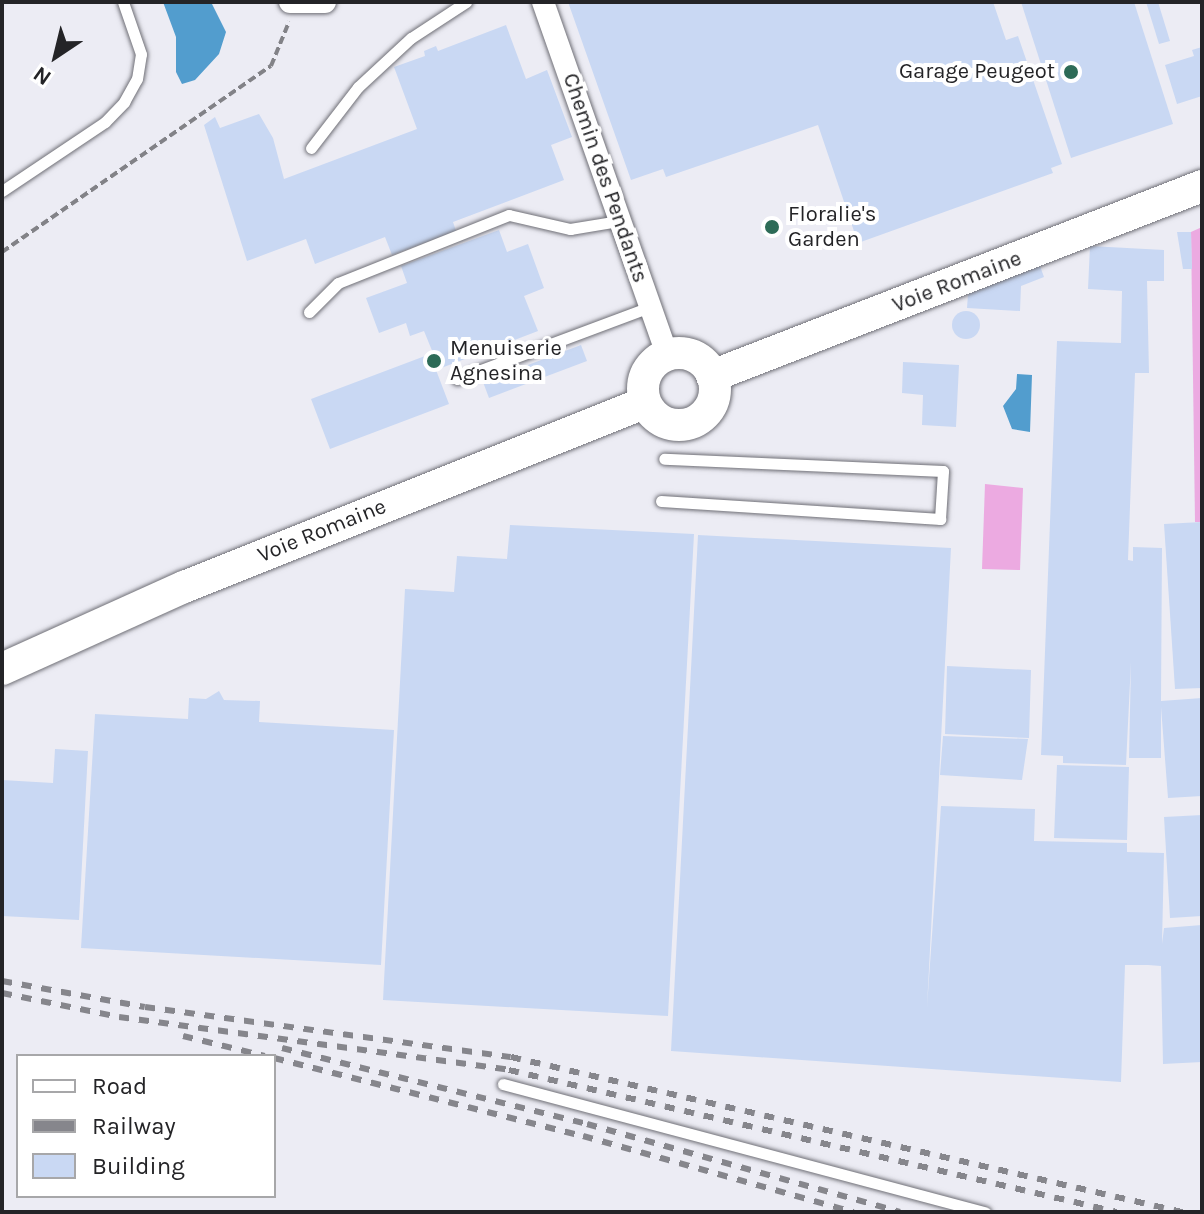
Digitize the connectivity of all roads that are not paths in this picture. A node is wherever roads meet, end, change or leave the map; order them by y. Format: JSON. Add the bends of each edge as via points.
{"nodes":[{"id":1,"x":123,"y":2,"type":"edge"},
{"id":2,"x":325,"y":2,"type":"edge"},
{"id":3,"x":466,"y":2,"type":"edge"},
{"id":4,"x":543,"y":2,"type":"edge"},
{"id":5,"x":293,"y":4,"type":"edge"},
{"id":6,"x":311,"y":148,"type":"dead end"},
{"id":7,"x":1202,"y":186,"type":"edge"},
{"id":8,"x":2,"y":191,"type":"edge"},
{"id":9,"x":619,"y":221,"type":"junction"},
{"id":10,"x":650,"y":307,"type":"junction"},
{"id":11,"x":309,"y":312,"type":"dead end"},
{"id":12,"x":667,"y":355,"type":"junction"},
{"id":13,"x":712,"y":376,"type":"junction"},
{"id":14,"x":457,"y":379,"type":"dead end"},
{"id":15,"x":645,"y":403,"type":"junction"},
{"id":16,"x":664,"y":459,"type":"dead end"},
{"id":17,"x":661,"y":501,"type":"dead end"},
{"id":18,"x":2,"y":669,"type":"edge"},
{"id":19,"x":503,"y":1084,"type":"dead end"},
{"id":20,"x":985,"y":1212,"type":"edge"}],
"edges":[{"from":1,"to":8,"type":"lane","via":[[141,54],[137,79],[124,102],[105,122]]},
{"from":2,"to":5,"type":"street"},
{"from":3,"to":6,"type":"lane","via":[[411,38],[358,87]]},
{"from":4,"to":9,"type":"street","name":"Chemin des Pendants"},
{"from":7,"to":13,"type":"main road","name":"Voie Romaine"},
{"from":9,"to":10,"type":"street","name":"Chemin des Pendants"},
{"from":9,"to":11,"type":"lane","via":[[570,229],[509,215],[338,283]]},
{"from":10,"to":12,"type":"street","name":"Chemin des Pendants"},
{"from":10,"to":14,"type":"lane"},
{"from":12,"to":13,"type":"main road","via":[[688,354]]},
{"from":12,"to":15,"type":"main road","via":[[648,369]]},
{"from":13,"to":15,"type":"main road","via":[[714,399],[690,424],[666,423]]},
{"from":15,"to":18,"type":"main road","name":"Voie Romaine","via":[[184,587]]},
{"from":16,"to":17,"type":"lane","via":[[943,471],[940,519]]},
{"from":19,"to":20,"type":"lane"}]}
